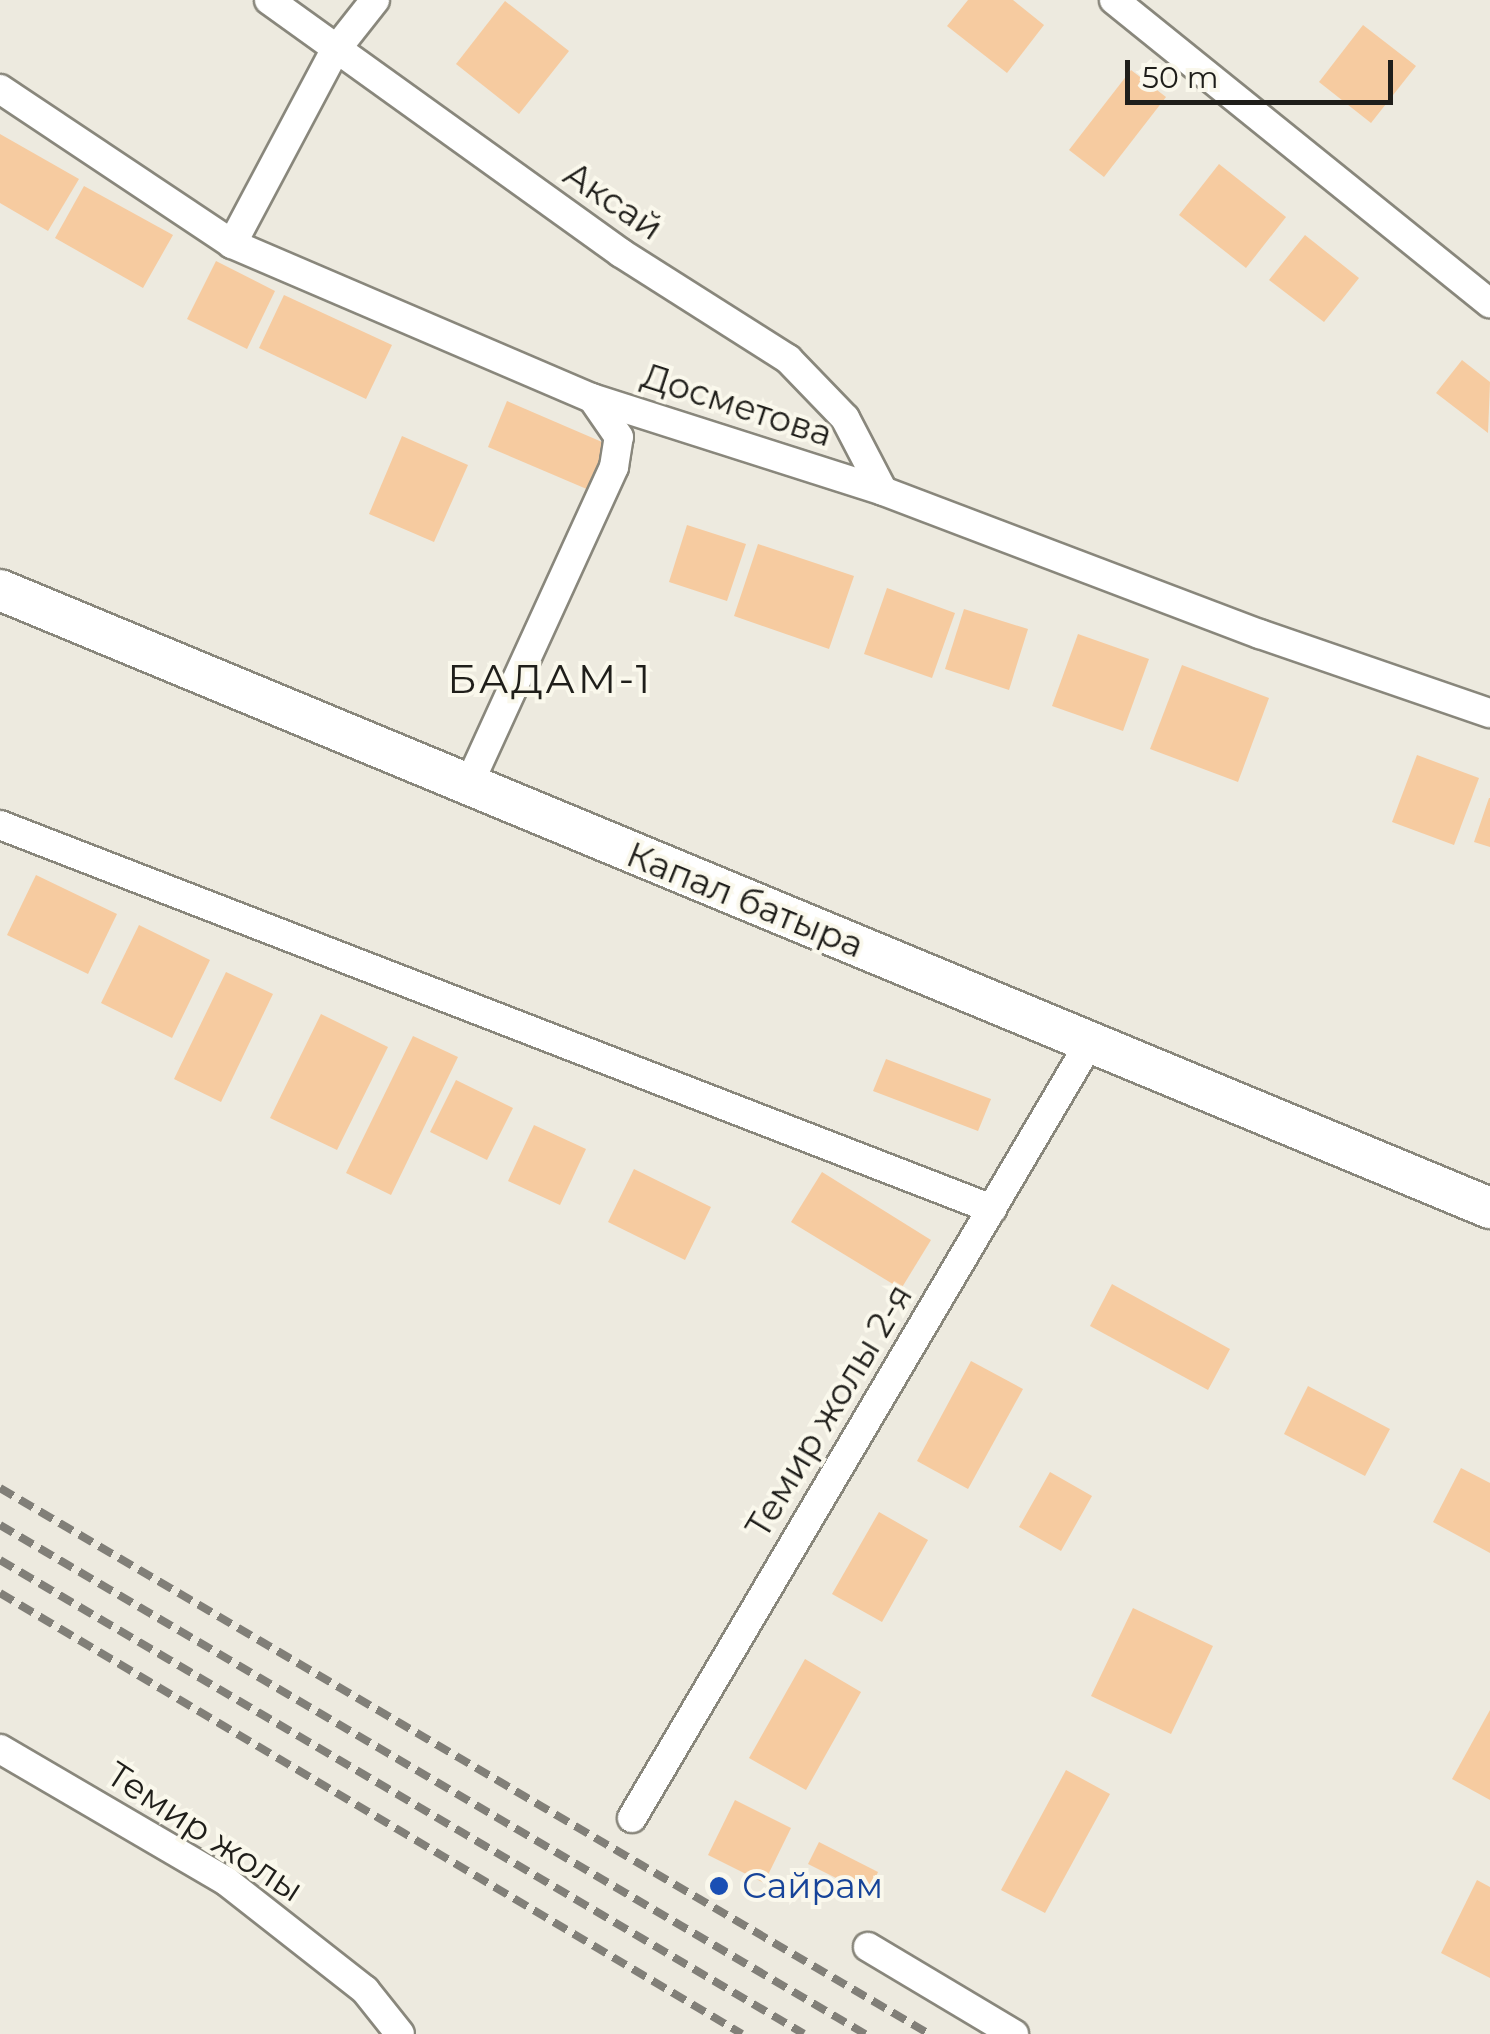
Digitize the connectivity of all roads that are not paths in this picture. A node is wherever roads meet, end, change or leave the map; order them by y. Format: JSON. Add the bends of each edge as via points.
{"nodes":[{"id":1,"x":269,"y":0,"type":"edge"},
{"id":2,"x":375,"y":0,"type":"edge"},
{"id":3,"x":1114,"y":0,"type":"edge"},
{"id":4,"x":334,"y":52,"type":"junction"},
{"id":5,"x":0,"y":89,"type":"edge"},
{"id":6,"x":232,"y":244,"type":"junction"},
{"id":7,"x":1490,"y":303,"type":"edge"},
{"id":8,"x":592,"y":398,"type":"junction"},
{"id":9,"x":883,"y":490,"type":"junction"},
{"id":10,"x":0,"y":590,"type":"edge"},
{"id":11,"x":1490,"y":713,"type":"edge"},
{"id":12,"x":468,"y":786,"type":"junction"},
{"id":13,"x":0,"y":825,"type":"edge"},
{"id":14,"x":1090,"y":1042,"type":"junction"},
{"id":15,"x":1490,"y":1208,"type":"edge"},
{"id":16,"x":992,"y":1209,"type":"junction"},
{"id":17,"x":0,"y":1749,"type":"edge"},
{"id":18,"x":632,"y":1818,"type":"dead end"},
{"id":19,"x":868,"y":1947,"type":"dead end"},
{"id":20,"x":400,"y":2034,"type":"edge"},
{"id":21,"x":1014,"y":2034,"type":"edge"}],
"edges":[{"from":1,"to":4,"type":"street","name":"Аксай"},
{"from":2,"to":4,"type":"street"},
{"from":3,"to":7,"type":"street"},
{"from":4,"to":6,"type":"street"},
{"from":4,"to":9,"type":"street","name":"Аксай","via":[[621,253],[788,358],[845,418]]},
{"from":5,"to":6,"type":"street","name":"Досметова"},
{"from":6,"to":8,"type":"street","name":"Досметова"},
{"from":8,"to":9,"type":"street","name":"Досметова"},
{"from":8,"to":12,"type":"street","via":[[619,437],[614,467]]},
{"from":9,"to":11,"type":"street","name":"Досметова","via":[[1260,634]]},
{"from":10,"to":12,"type":"main road","name":"Капал батыра"},
{"from":12,"to":14,"type":"main road","name":"Капал батыра"},
{"from":13,"to":16,"type":"street"},
{"from":14,"to":15,"type":"main road","name":"Капал батыра"},
{"from":14,"to":16,"type":"street","name":"Темир жолы 2-я"},
{"from":16,"to":18,"type":"street","name":"Темир жолы 2-я"},
{"from":17,"to":20,"type":"street","name":"Темир жолы","via":[[226,1881],[365,1990]]},
{"from":19,"to":21,"type":"street"}]}
